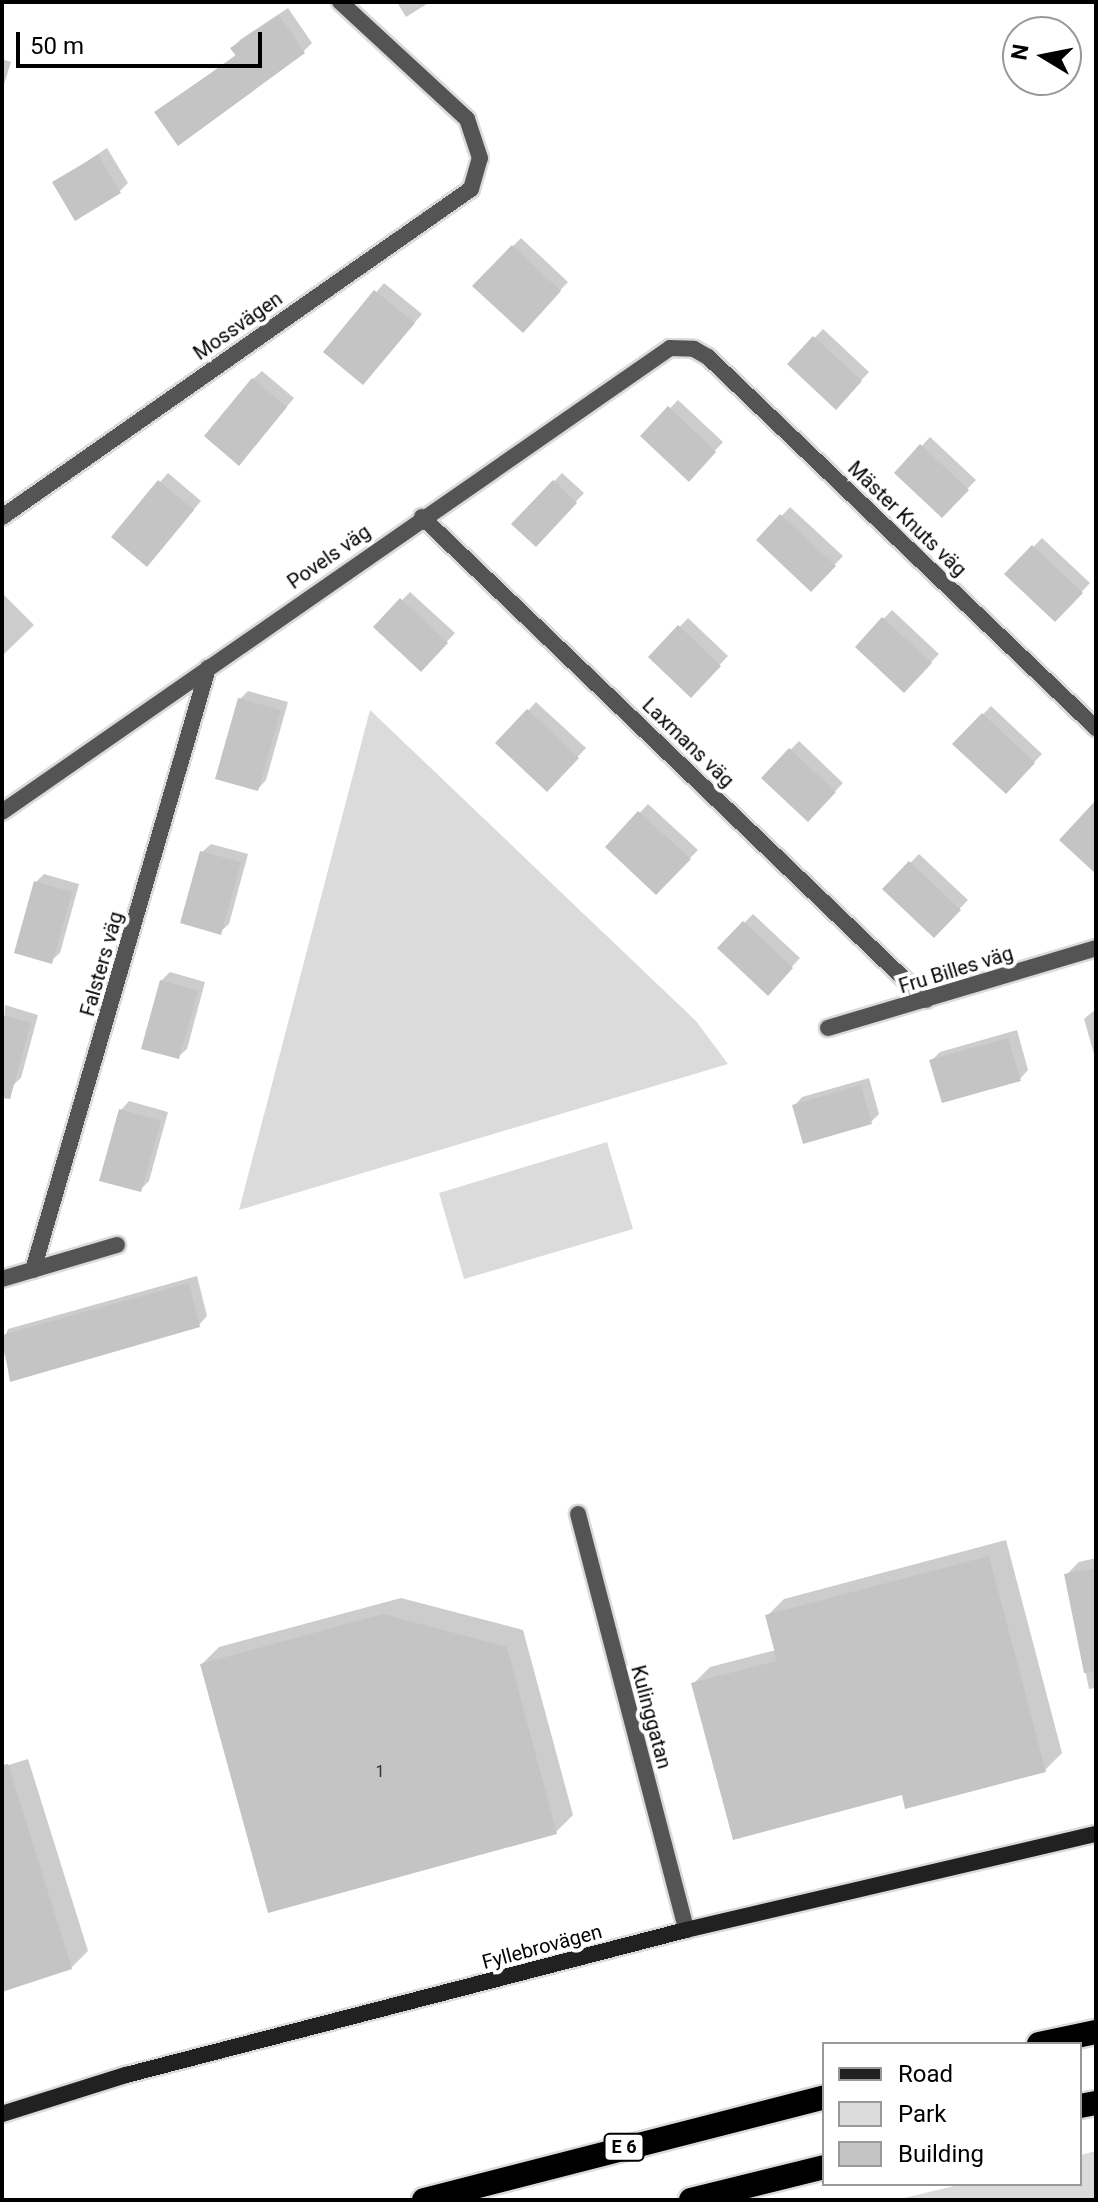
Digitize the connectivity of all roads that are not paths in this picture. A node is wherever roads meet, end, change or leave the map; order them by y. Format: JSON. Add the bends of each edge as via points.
{"nodes":[{"id":1,"x":340,"y":2,"type":"edge"},
{"id":2,"x":684,"y":348,"type":"joint"},
{"id":3,"x":2,"y":517,"type":"edge"},
{"id":4,"x":422,"y":517,"type":"junction"},
{"id":5,"x":208,"y":668,"type":"junction"},
{"id":6,"x":1096,"y":728,"type":"edge"},
{"id":7,"x":2,"y":812,"type":"edge"},
{"id":8,"x":1096,"y":948,"type":"edge"},
{"id":9,"x":926,"y":1000,"type":"junction"},
{"id":10,"x":828,"y":1028,"type":"dead end"},
{"id":11,"x":117,"y":1245,"type":"dead end"},
{"id":12,"x":33,"y":1270,"type":"junction"},
{"id":13,"x":2,"y":1279,"type":"edge"},
{"id":14,"x":578,"y":1514,"type":"dead end"},
{"id":15,"x":1096,"y":1834,"type":"edge"},
{"id":16,"x":686,"y":1930,"type":"junction"},
{"id":17,"x":1096,"y":2032,"type":"edge"},
{"id":18,"x":1048,"y":2042,"type":"edge"},
{"id":19,"x":822,"y":2098,"type":"edge"},
{"id":20,"x":2,"y":2114,"type":"edge"},
{"id":21,"x":822,"y":2167,"type":"edge"},
{"id":22,"x":424,"y":2200,"type":"edge"},
{"id":23,"x":691,"y":2200,"type":"edge"}],
"edges":[{"from":1,"to":3,"type":"street","name":"Mossvägen","via":[[467,119],[480,158],[471,189]]},
{"from":2,"to":4,"type":"street","name":"Povels väg","via":[[657,353]]},
{"from":2,"to":6,"type":"street","name":"Mäster Knuts väg","via":[[708,357]]},
{"from":4,"to":5,"type":"street","name":"Povels väg"},
{"from":4,"to":9,"type":"street","name":"Laxmans väg"},
{"from":5,"to":7,"type":"street","name":"Povels väg"},
{"from":5,"to":12,"type":"street","name":"Falsters väg"},
{"from":8,"to":9,"type":"street","name":"Fru Billes väg"},
{"from":9,"to":10,"type":"street","name":"Fru Billes väg"},
{"from":11,"to":12,"type":"street"},
{"from":12,"to":13,"type":"street"},
{"from":14,"to":16,"type":"street","name":"Kulinggatan"},
{"from":15,"to":16,"type":"street","name":"Fyllebrovägen"},
{"from":16,"to":20,"type":"street","name":"Fyllebrovägen","via":[[126,2075]]},
{"from":17,"to":18,"type":"highway"},
{"from":19,"to":22,"type":"highway","number":"E 6"},
{"from":21,"to":23,"type":"highway"}]}
